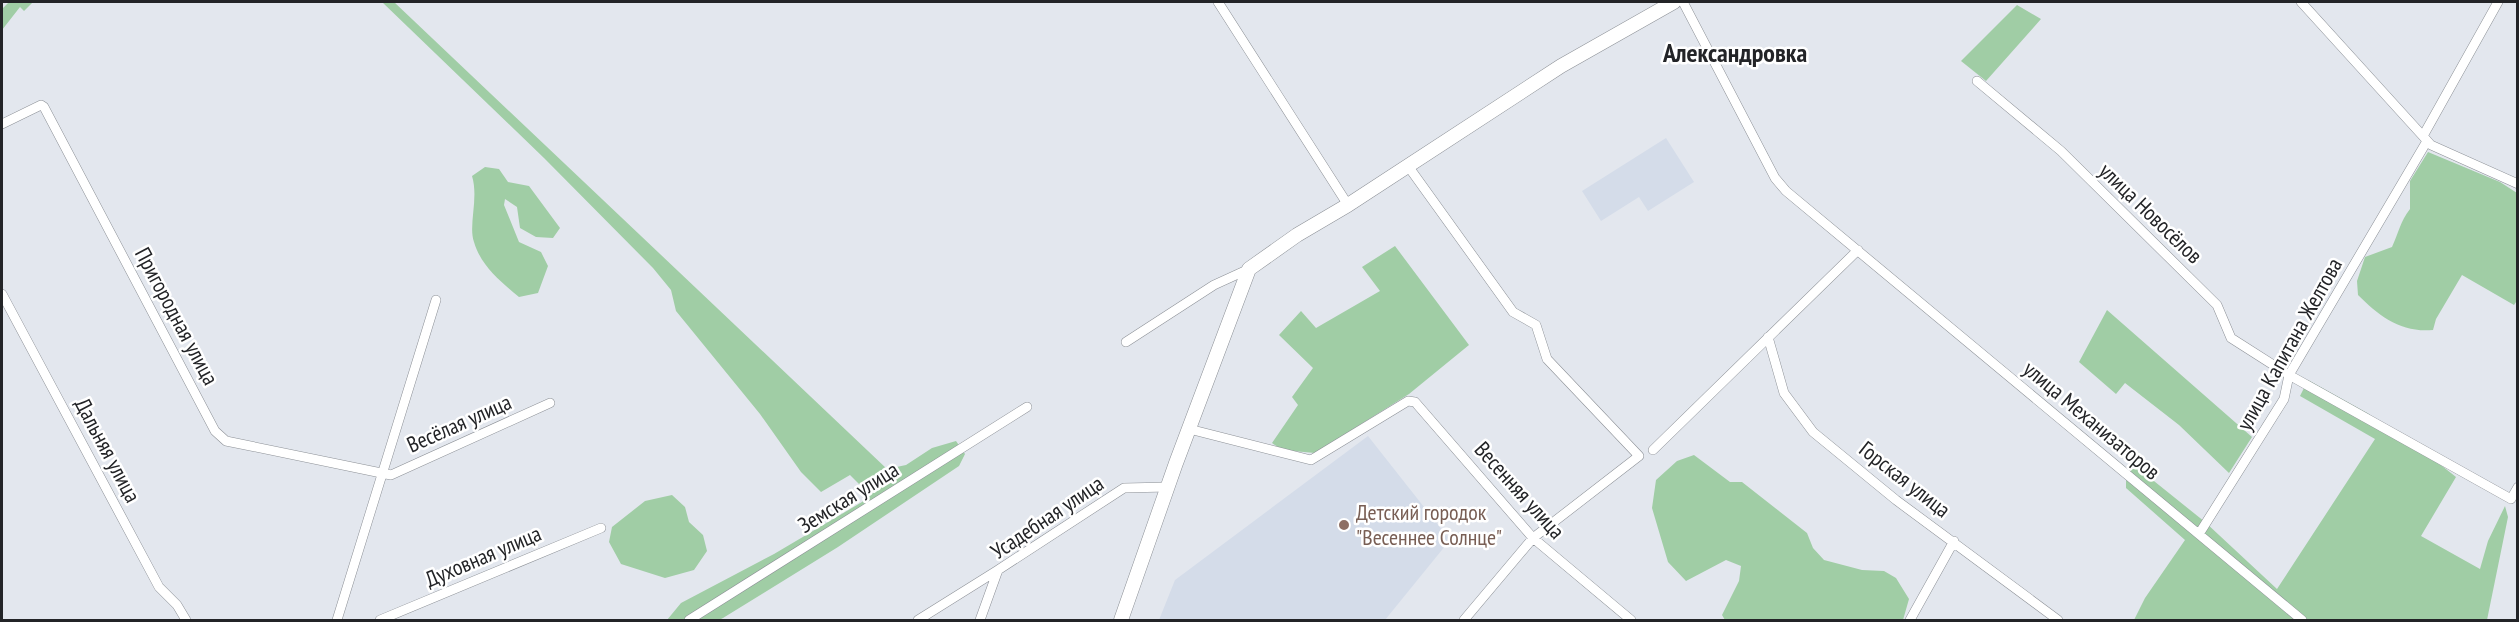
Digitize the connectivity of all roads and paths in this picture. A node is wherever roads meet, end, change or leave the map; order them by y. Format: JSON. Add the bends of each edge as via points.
{"nodes":[{"id":1,"x":1218,"y":2,"type":"edge"},
{"id":2,"x":1674,"y":2,"type":"edge"},
{"id":3,"x":1683,"y":2,"type":"edge"},
{"id":4,"x":2301,"y":2,"type":"edge"},
{"id":5,"x":2498,"y":2,"type":"edge"},
{"id":6,"x":1977,"y":81,"type":"dead end"},
{"id":7,"x":2,"y":124,"type":"edge"},
{"id":8,"x":2425,"y":139,"type":"junction"},
{"id":9,"x":1408,"y":166,"type":"junction"},
{"id":10,"x":2515,"y":179,"type":"edge"},
{"id":11,"x":1348,"y":205,"type":"junction"},
{"id":12,"x":1857,"y":250,"type":"junction"},
{"id":13,"x":1249,"y":269,"type":"junction"},
{"id":14,"x":2,"y":294,"type":"edge"},
{"id":15,"x":436,"y":300,"type":"dead end"},
{"id":16,"x":1768,"y":337,"type":"junction"},
{"id":17,"x":1126,"y":342,"type":"dead end"},
{"id":18,"x":2289,"y":375,"type":"junction"},
{"id":19,"x":550,"y":403,"type":"dead end"},
{"id":20,"x":1027,"y":407,"type":"dead end"},
{"id":21,"x":1189,"y":429,"type":"junction"},
{"id":22,"x":1653,"y":450,"type":"dead end"},
{"id":23,"x":383,"y":473,"type":"junction"},
{"id":24,"x":1168,"y":487,"type":"junction"},
{"id":25,"x":2517,"y":487,"type":"edge"},
{"id":26,"x":601,"y":528,"type":"dead end"},
{"id":27,"x":2199,"y":534,"type":"junction"},
{"id":28,"x":1533,"y":538,"type":"junction"},
{"id":29,"x":1954,"y":541,"type":"junction"},
{"id":30,"x":998,"y":570,"type":"junction"},
{"id":31,"x":1618,"y":617,"type":"edge"},
{"id":32,"x":186,"y":621,"type":"edge"},
{"id":33,"x":337,"y":621,"type":"edge"},
{"id":34,"x":380,"y":621,"type":"edge"},
{"id":35,"x":689,"y":621,"type":"edge"},
{"id":36,"x":918,"y":621,"type":"edge"},
{"id":37,"x":980,"y":621,"type":"edge"},
{"id":38,"x":1121,"y":621,"type":"edge"},
{"id":39,"x":1464,"y":621,"type":"edge"},
{"id":40,"x":1631,"y":621,"type":"edge"},
{"id":41,"x":1910,"y":621,"type":"edge"},
{"id":42,"x":2058,"y":621,"type":"edge"},
{"id":43,"x":2302,"y":621,"type":"edge"}],
"edges":[{"from":1,"to":11,"type":"street"},
{"from":2,"to":9,"type":"street","via":[[1561,66]]},
{"from":3,"to":12,"type":"street","name":"улица Механизаторов","via":[[1775,178]]},
{"from":4,"to":8,"type":"street"},
{"from":5,"to":8,"type":"street","name":"улица Капитана Желтова"},
{"from":6,"to":18,"type":"street","name":"улица Новосёлов","via":[[2061,151],[2217,305],[2231,338]]},
{"from":7,"to":23,"type":"street","name":"Пригородная улица","via":[[44,107],[215,431],[226,441]]},
{"from":8,"to":10,"type":"street","via":[[2431,145]]},
{"from":8,"to":18,"type":"street","name":"улица Капитана Желтова"},
{"from":9,"to":11,"type":"street"},
{"from":9,"to":28,"type":"street","via":[[1514,312],[1536,326],[1547,359],[1639,456]]},
{"from":11,"to":13,"type":"street"},
{"from":12,"to":16,"type":"street"},
{"from":12,"to":27,"type":"street","name":"улица Механизаторов"},
{"from":13,"to":17,"type":"street","via":[[1214,285]]},
{"from":13,"to":21,"type":"street"},
{"from":14,"to":32,"type":"street","name":"Дальняя улица","via":[[159,587]]},
{"from":15,"to":23,"type":"street"},
{"from":16,"to":22,"type":"street"},
{"from":16,"to":29,"type":"street","name":"Горская улица","via":[[1784,393],[1813,432],[1896,500]]},
{"from":18,"to":25,"type":"street","name":"улица Новосёлов","via":[[2511,499]]},
{"from":18,"to":27,"type":"street","name":"улица Капитана Желтова","via":[[2284,399]]},
{"from":19,"to":23,"type":"street","name":"Весёлая улица","via":[[391,475]]},
{"from":20,"to":35,"type":"street","name":"Земская улица"},
{"from":21,"to":24,"type":"street"},
{"from":21,"to":28,"type":"street","name":"Весенняя улица","via":[[1311,460],[1408,401],[1415,402]]},
{"from":23,"to":33,"type":"street"},
{"from":24,"to":30,"type":"street","name":"Усадебная улица","via":[[1124,488]]},
{"from":24,"to":38,"type":"street"},
{"from":26,"to":34,"type":"street","name":"Духовная улица"},
{"from":27,"to":43,"type":"street","name":"улица Механизаторов"},
{"from":28,"to":31,"type":"street","name":"Весенняя улица"},
{"from":28,"to":39,"type":"street"},
{"from":29,"to":41,"type":"street"},
{"from":29,"to":42,"type":"street","name":"Горская улица"},
{"from":30,"to":36,"type":"street"},
{"from":30,"to":37,"type":"street","name":"Усадебная улица"},
{"from":31,"to":40,"type":"street","name":"Весенняя улица"}]}
